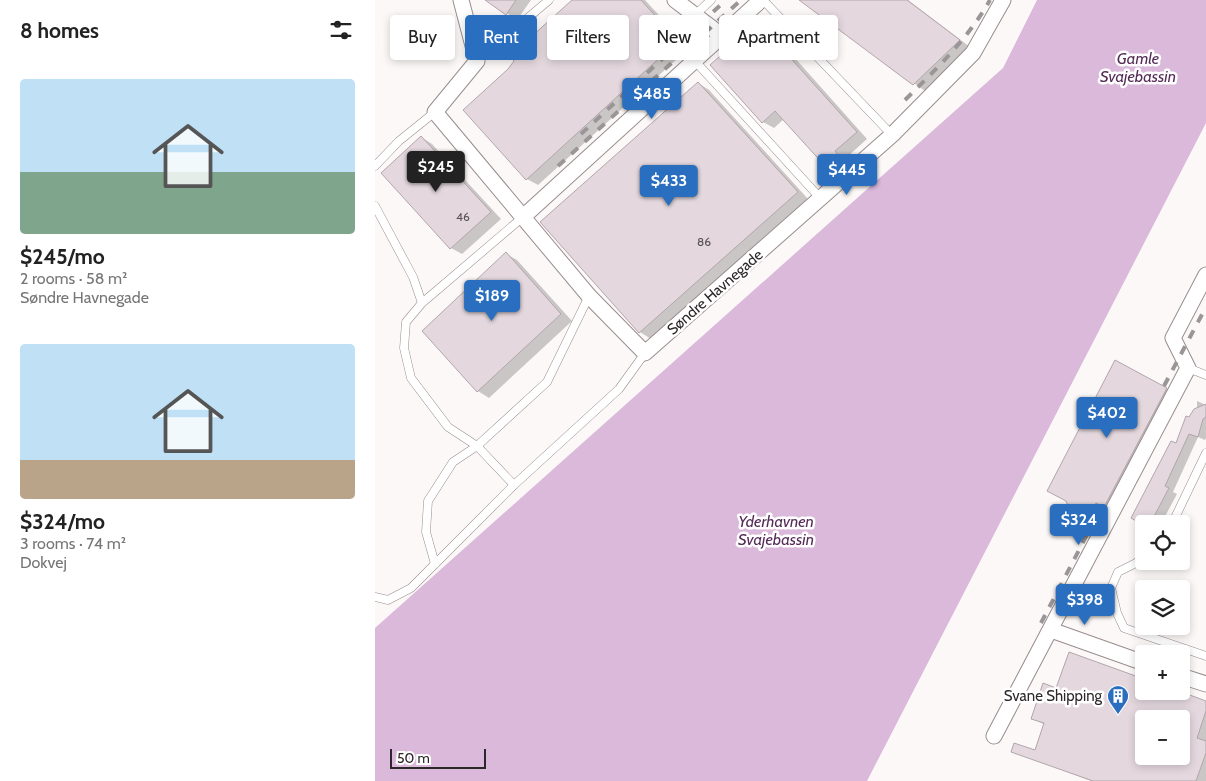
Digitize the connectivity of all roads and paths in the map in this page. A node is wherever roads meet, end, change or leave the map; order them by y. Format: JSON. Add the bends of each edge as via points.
{"nodes":[{"id":1,"x":461,"y":0,"type":"edge"},
{"id":2,"x":549,"y":0,"type":"edge"},
{"id":3,"x":675,"y":0,"type":"edge"},
{"id":4,"x":711,"y":0,"type":"edge"},
{"id":5,"x":762,"y":0,"type":"edge"},
{"id":6,"x":1003,"y":0,"type":"edge"},
{"id":7,"x":695,"y":15,"type":"joint"},
{"id":8,"x":744,"y":15,"type":"edge"},
{"id":9,"x":709,"y":26,"type":"edge"},
{"id":10,"x":719,"y":33,"type":"edge"},
{"id":11,"x":719,"y":37,"type":"edge"},
{"id":12,"x":695,"y":61,"type":"junction"},
{"id":13,"x":477,"y":62,"type":"junction"},
{"id":14,"x":435,"y":112,"type":"junction"},
{"id":15,"x":892,"y":135,"type":"junction"},
{"id":16,"x":375,"y":166,"type":"edge"},
{"id":17,"x":821,"y":199,"type":"junction"},
{"id":18,"x":375,"y":206,"type":"edge"},
{"id":19,"x":523,"y":217,"type":"junction"},
{"id":20,"x":1206,"y":275,"type":"edge"},
{"id":21,"x":589,"y":296,"type":"junction"},
{"id":22,"x":423,"y":303,"type":"junction"},
{"id":23,"x":645,"y":353,"type":"junction"},
{"id":24,"x":1188,"y":368,"type":"junction"},
{"id":25,"x":1206,"y":375,"type":"edge"},
{"id":26,"x":477,"y":446,"type":"junction"},
{"id":27,"x":1206,"y":453,"type":"edge"},
{"id":28,"x":514,"y":485,"type":"junction"},
{"id":29,"x":1176,"y":515,"type":"edge"},
{"id":30,"x":435,"y":564,"type":"junction"},
{"id":31,"x":1135,"y":564,"type":"edge"},
{"id":32,"x":375,"y":597,"type":"edge"},
{"id":33,"x":1051,"y":630,"type":"junction"},
{"id":34,"x":1206,"y":656,"type":"edge"},
{"id":35,"x":1135,"y":660,"type":"edge"},
{"id":36,"x":1190,"y":679,"type":"edge"},
{"id":37,"x":1206,"y":684,"type":"edge"},
{"id":38,"x":994,"y":736,"type":"dead end"}],
"edges":[{"from":1,"to":13,"type":"street"},
{"from":2,"to":13,"type":"lane"},
{"from":3,"to":7,"type":"street"},
{"from":4,"to":7,"type":"lane"},
{"from":5,"to":8,"type":"street"},
{"from":5,"to":15,"type":"lane"},
{"from":6,"to":15,"type":"street","name":"Søndre Havnegade","via":[[973,52]]},
{"from":9,"to":10,"type":"street"},
{"from":11,"to":12,"type":"street"},
{"from":12,"to":17,"type":"lane"},
{"from":12,"to":19,"type":"street"},
{"from":13,"to":14,"type":"street"},
{"from":14,"to":16,"type":"lane","via":[[399,141]]},
{"from":14,"to":19,"type":"street"},
{"from":15,"to":17,"type":"street","name":"Søndre Havnegade"},
{"from":17,"to":23,"type":"street","name":"Søndre Havnegade"},
{"from":18,"to":22,"type":"lane","via":[[413,277]]},
{"from":19,"to":21,"type":"street"},
{"from":19,"to":22,"type":"lane"},
{"from":20,"to":24,"type":"street","via":[[1173,338]]},
{"from":21,"to":23,"type":"street"},
{"from":21,"to":26,"type":"lane","via":[[547,382]]},
{"from":22,"to":26,"type":"lane","via":[[406,322],[404,348],[411,378],[448,427]]},
{"from":23,"to":28,"type":"lane","via":[[619,389]]},
{"from":24,"to":25,"type":"lane"},
{"from":24,"to":33,"type":"street"},
{"from":26,"to":28,"type":"lane"},
{"from":26,"to":30,"type":"lane","via":[[453,462],[428,501],[426,532]]},
{"from":27,"to":29,"type":"lane"},
{"from":28,"to":30,"type":"lane"},
{"from":30,"to":32,"type":"lane","via":[[411,588],[389,600]]},
{"from":31,"to":34,"type":"lane","via":[[1118,572],[1111,588],[1124,628]]},
{"from":33,"to":35,"type":"street"},
{"from":33,"to":38,"type":"street"},
{"from":36,"to":37,"type":"street"}]}
